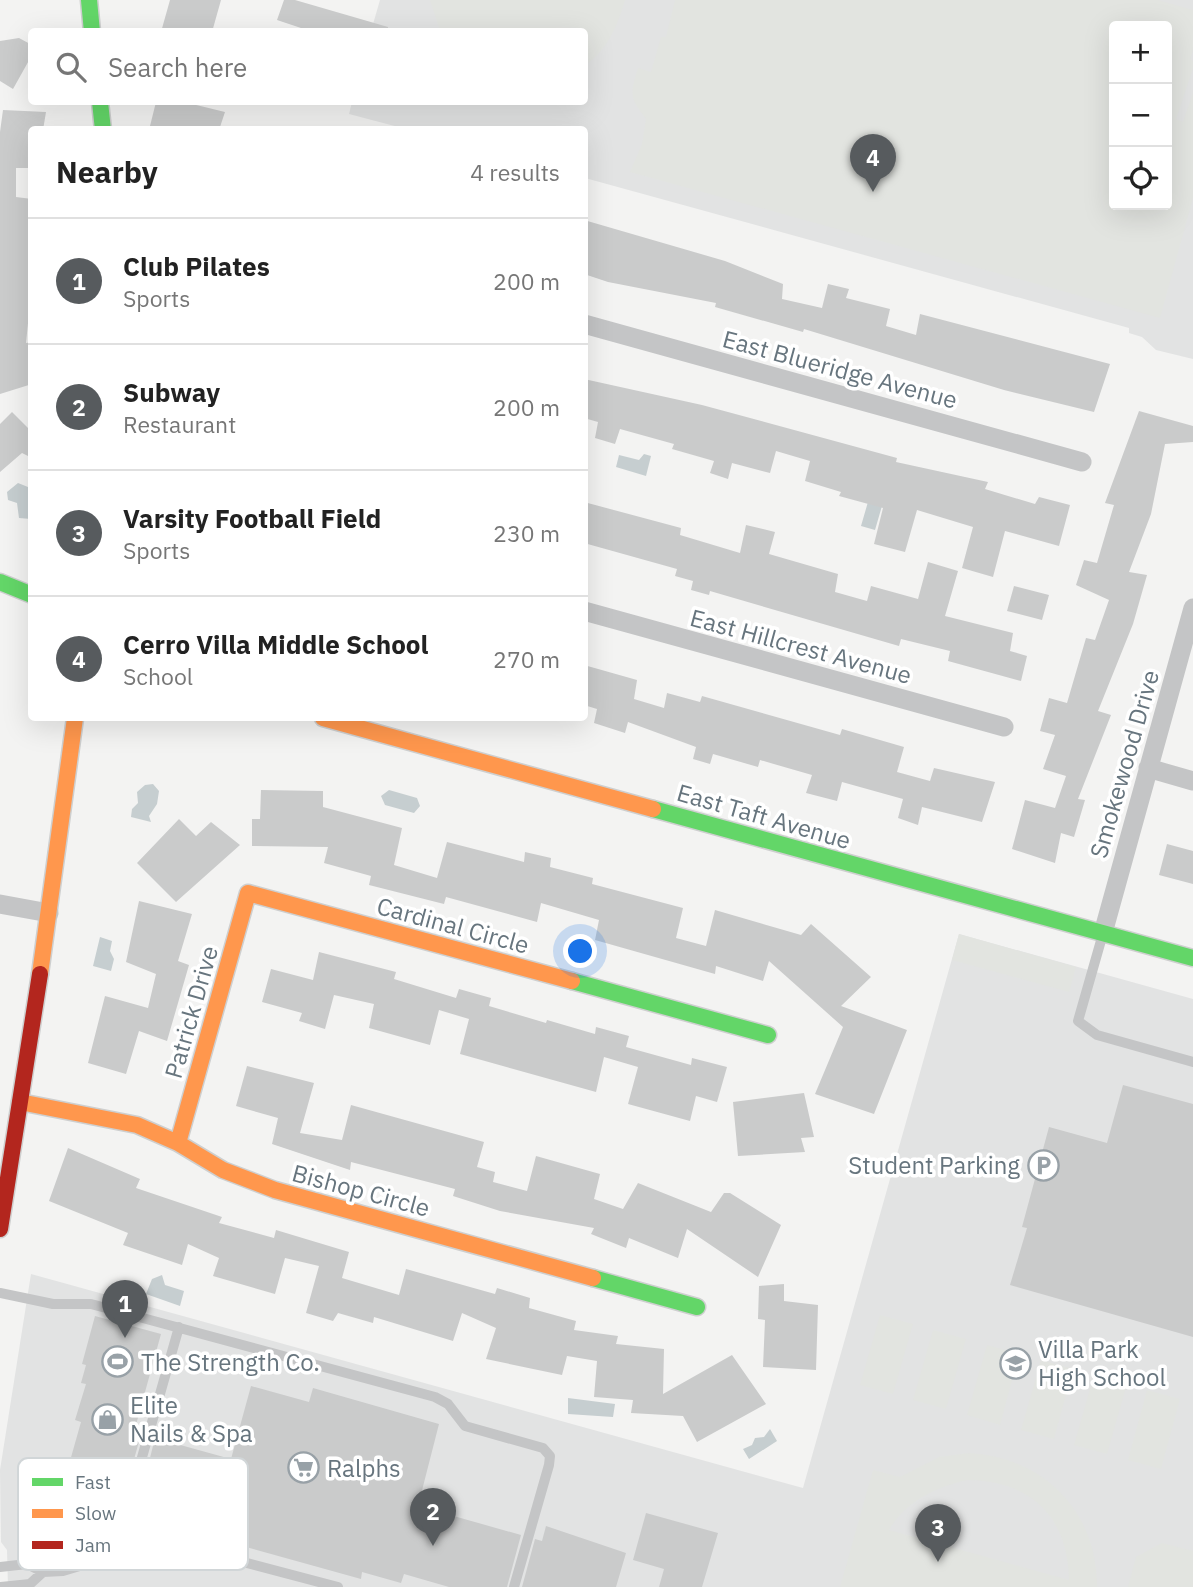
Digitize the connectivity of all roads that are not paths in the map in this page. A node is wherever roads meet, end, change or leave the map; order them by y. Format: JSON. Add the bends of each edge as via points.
{"nodes":[{"id":1,"x":89,"y":0,"type":"edge"},
{"id":2,"x":92,"y":28,"type":"edge"},
{"id":3,"x":100,"y":105,"type":"edge"},
{"id":4,"x":103,"y":126,"type":"edge"},
{"id":5,"x":588,"y":325,"type":"edge"},
{"id":6,"x":1082,"y":462,"type":"dead end"},
{"id":7,"x":0,"y":582,"type":"edge"},
{"id":8,"x":28,"y":593,"type":"edge"},
{"id":9,"x":1193,"y":608,"type":"edge"},
{"id":10,"x":588,"y":612,"type":"edge"},
{"id":11,"x":75,"y":721,"type":"edge"},
{"id":12,"x":334,"y":721,"type":"edge"},
{"id":13,"x":1004,"y":727,"type":"dead end"},
{"id":14,"x":1148,"y":768,"type":"junction"},
{"id":15,"x":1193,"y":781,"type":"edge"},
{"id":16,"x":248,"y":893,"type":"joint"},
{"id":17,"x":0,"y":904,"type":"edge"},
{"id":18,"x":49,"y":913,"type":"junction"},
{"id":19,"x":1103,"y":933,"type":"junction"},
{"id":20,"x":1193,"y":958,"type":"edge"},
{"id":21,"x":768,"y":1034,"type":"dead end"},
{"id":22,"x":1193,"y":1062,"type":"edge"},
{"id":23,"x":20,"y":1102,"type":"junction"},
{"id":24,"x":178,"y":1143,"type":"junction"},
{"id":25,"x":0,"y":1229,"type":"edge"},
{"id":26,"x":0,"y":1293,"type":"edge"},
{"id":27,"x":697,"y":1307,"type":"dead end"},
{"id":28,"x":179,"y":1327,"type":"junction"},
{"id":29,"x":142,"y":1458,"type":"edge"},
{"id":30,"x":248,"y":1563,"type":"edge"},
{"id":31,"x":18,"y":1565,"type":"edge"},
{"id":32,"x":0,"y":1567,"type":"edge"},
{"id":33,"x":39,"y":1570,"type":"edge"},
{"id":34,"x":66,"y":1570,"type":"edge"},
{"id":35,"x":43,"y":1572,"type":"junction"},
{"id":36,"x":1,"y":1587,"type":"edge"},
{"id":37,"x":338,"y":1587,"type":"edge"},
{"id":38,"x":514,"y":1587,"type":"edge"}],
"edges":[{"from":1,"to":2,"type":"street"},
{"from":3,"to":4,"type":"street"},
{"from":5,"to":6,"type":"street","name":"East Blueridge Avenue"},
{"from":7,"to":8,"type":"street"},
{"from":9,"to":14,"type":"street","name":"Smokewood Drive"},
{"from":10,"to":13,"type":"street","name":"East Hillcrest Avenue"},
{"from":11,"to":18,"type":"street"},
{"from":12,"to":19,"type":"street","name":"East Taft Avenue"},
{"from":14,"to":15,"type":"street"},
{"from":14,"to":19,"type":"street","name":"Smokewood Drive"},
{"from":16,"to":21,"type":"street","name":"Cardinal Circle"},
{"from":16,"to":24,"type":"street","name":"Patrick Drive"},
{"from":17,"to":18,"type":"street"},
{"from":18,"to":23,"type":"street"},
{"from":19,"to":20,"type":"street","name":"East Taft Avenue"},
{"from":19,"to":22,"type":"lane","via":[[1078,1021],[1097,1035]]},
{"from":23,"to":24,"type":"street","name":"Bishop Circle","via":[[116,1119]]},
{"from":23,"to":25,"type":"street"},
{"from":24,"to":27,"type":"street","name":"Bishop Circle","via":[[223,1170],[275,1190]]},
{"from":26,"to":28,"type":"lane","via":[[53,1304],[91,1304]]},
{"from":28,"to":29,"type":"lane"},
{"from":28,"to":38,"type":"lane","via":[[435,1396],[448,1404],[465,1426],[547,1452],[548,1465]]},
{"from":30,"to":37,"type":"lane"},
{"from":31,"to":32,"type":"lane"},
{"from":33,"to":35,"type":"lane"},
{"from":34,"to":35,"type":"lane"},
{"from":35,"to":36,"type":"lane","via":[[30,1584]]}]}
